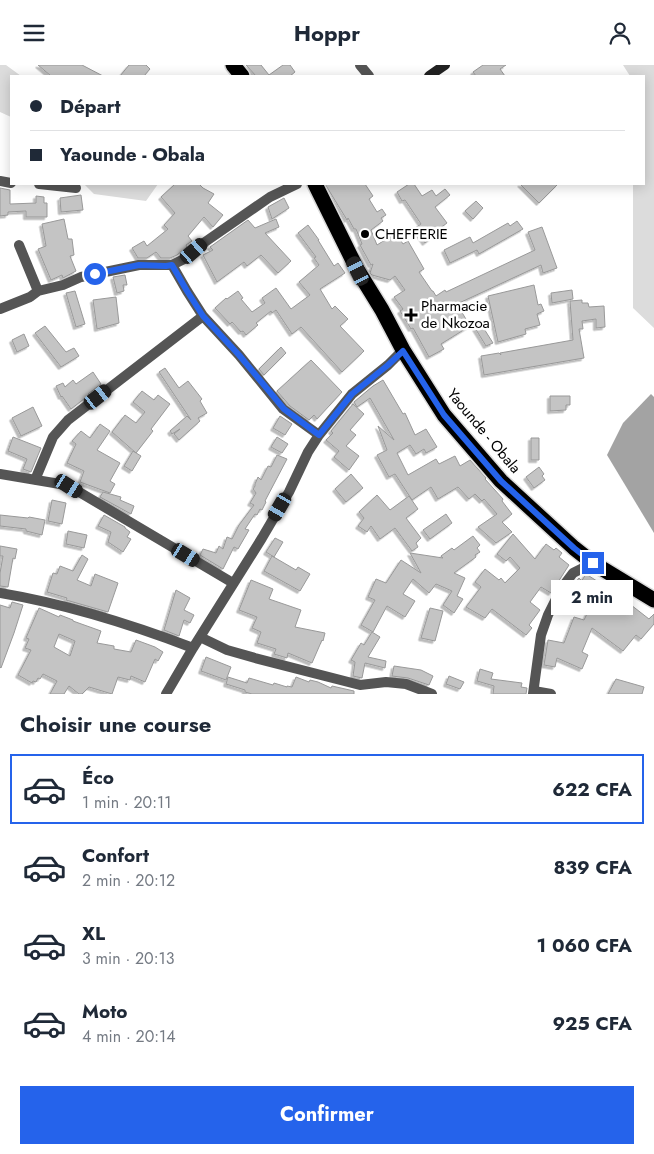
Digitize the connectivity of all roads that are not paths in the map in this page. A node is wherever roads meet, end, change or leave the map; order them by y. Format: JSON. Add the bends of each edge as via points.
{"nodes":[{"id":1,"x":233,"y":65,"type":"edge"},
{"id":2,"x":360,"y":65,"type":"edge"},
{"id":3,"x":445,"y":65,"type":"edge"},
{"id":4,"x":241,"y":75,"type":"edge"},
{"id":5,"x":368,"y":75,"type":"edge"},
{"id":6,"x":430,"y":75,"type":"edge"},
{"id":7,"x":48,"y":185,"type":"edge"},
{"id":8,"x":295,"y":185,"type":"edge"},
{"id":9,"x":315,"y":185,"type":"edge"},
{"id":10,"x":76,"y":188,"type":"dead end"},
{"id":11,"x":18,"y":245,"type":"dead end"},
{"id":12,"x":172,"y":265,"type":"junction"},
{"id":13,"x":38,"y":291,"type":"junction"},
{"id":14,"x":0,"y":309,"type":"edge"},
{"id":15,"x":203,"y":316,"type":"junction"},
{"id":16,"x":403,"y":351,"type":"junction"},
{"id":17,"x":319,"y":435,"type":"junction"},
{"id":18,"x":0,"y":474,"type":"edge"},
{"id":19,"x":35,"y":479,"type":"junction"},
{"id":20,"x":593,"y":563,"type":"junction"},
{"id":21,"x":233,"y":583,"type":"junction"},
{"id":22,"x":0,"y":593,"type":"edge"},
{"id":23,"x":654,"y":600,"type":"edge"},
{"id":24,"x":200,"y":637,"type":"junction"},
{"id":25,"x":193,"y":648,"type":"junction"},
{"id":26,"x":358,"y":689,"type":"edge"},
{"id":27,"x":534,"y":693,"type":"edge"},
{"id":28,"x":166,"y":694,"type":"edge"},
{"id":29,"x":432,"y":694,"type":"edge"},
{"id":30,"x":551,"y":694,"type":"edge"}],
"edges":[{"from":1,"to":4,"type":"highway"},
{"from":2,"to":5,"type":"street"},
{"from":3,"to":6,"type":"street"},
{"from":7,"to":10,"type":"street"},
{"from":8,"to":12,"type":"street","via":[[270,197]]},
{"from":9,"to":16,"type":"highway","name":"Yaounde - Obala","via":[[358,271]]},
{"from":11,"to":13,"type":"street"},
{"from":12,"to":13,"type":"street","via":[[139,265],[109,270]]},
{"from":12,"to":15,"type":"street"},
{"from":13,"to":14,"type":"street"},
{"from":15,"to":17,"type":"street","via":[[284,409]]},
{"from":15,"to":19,"type":"street","via":[[68,420],[53,437]]},
{"from":16,"to":17,"type":"street","via":[[352,394]]},
{"from":16,"to":20,"type":"highway","name":"Yaounde - Obala","via":[[444,415],[501,481]]},
{"from":17,"to":21,"type":"street","via":[[289,492]]},
{"from":18,"to":19,"type":"street"},
{"from":19,"to":21,"type":"street","via":[[69,486]]},
{"from":20,"to":23,"type":"highway","name":"Yaounde - Obala"},
{"from":20,"to":27,"type":"street","via":[[573,573],[548,615],[541,635]]},
{"from":21,"to":24,"type":"street"},
{"from":22,"to":25,"type":"street","via":[[52,603]]},
{"from":24,"to":25,"type":"street"},
{"from":24,"to":26,"type":"street","via":[[227,650]]},
{"from":25,"to":28,"type":"street"},
{"from":26,"to":29,"type":"street","via":[[386,682],[406,684]]},
{"from":27,"to":30,"type":"street"}]}
